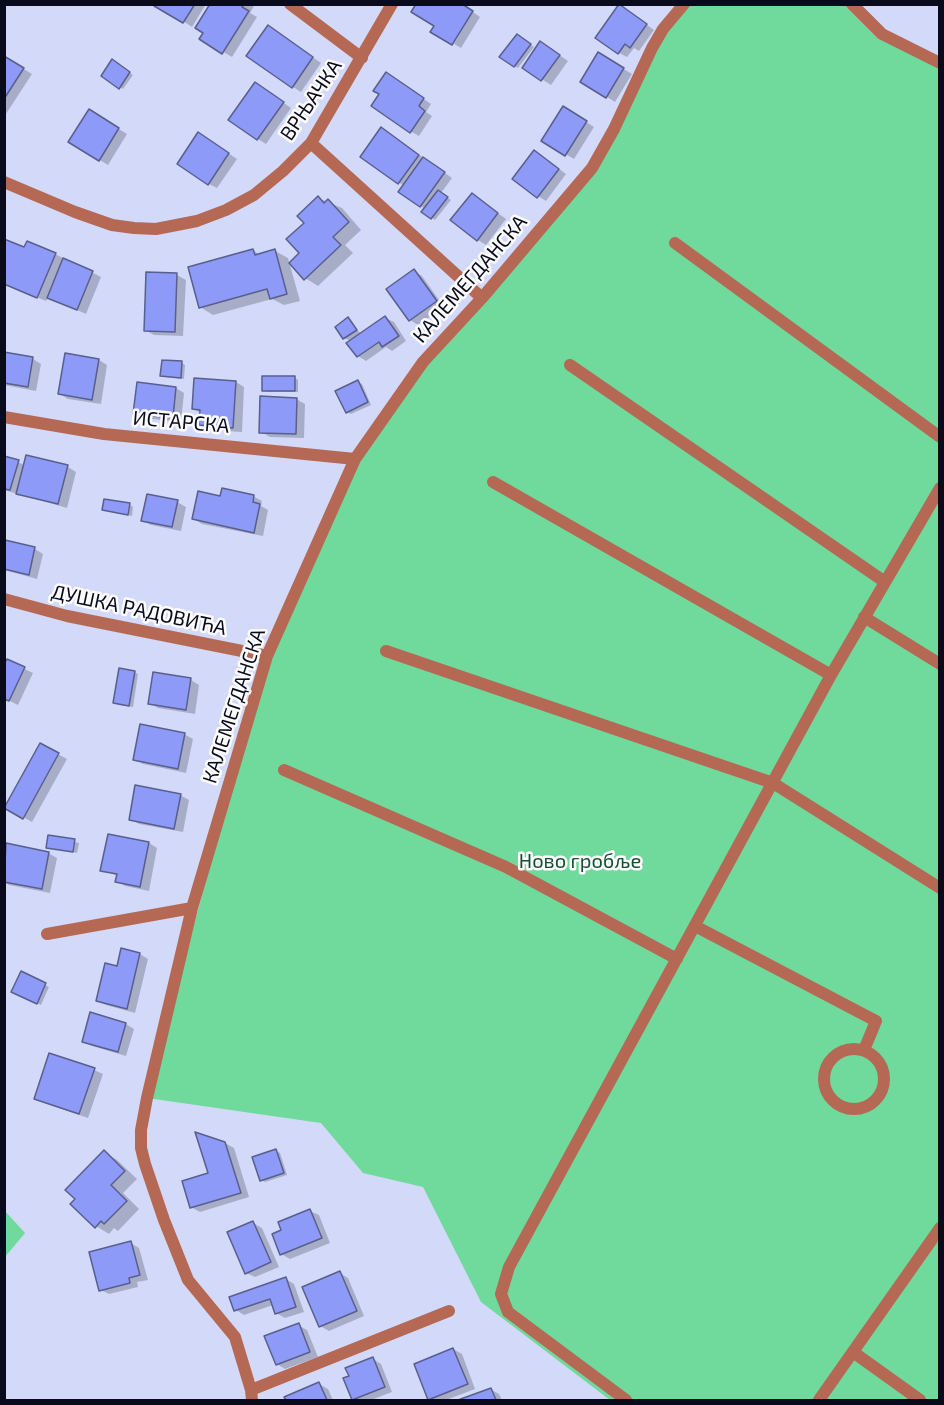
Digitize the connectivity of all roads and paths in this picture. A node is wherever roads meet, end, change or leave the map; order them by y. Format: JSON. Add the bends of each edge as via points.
{"nodes":[{"id":1,"x":290,"y":4,"type":"edge"},
{"id":2,"x":392,"y":4,"type":"edge"},
{"id":3,"x":684,"y":4,"type":"edge"},
{"id":4,"x":852,"y":4,"type":"edge"},
{"id":5,"x":362,"y":58,"type":"junction"},
{"id":6,"x":939,"y":63,"type":"edge"},
{"id":7,"x":310,"y":143,"type":"junction"},
{"id":8,"x":4,"y":182,"type":"edge"},
{"id":9,"x":675,"y":243,"type":"dead end"},
{"id":10,"x":482,"y":298,"type":"junction"},
{"id":11,"x":570,"y":365,"type":"dead end"},
{"id":12,"x":4,"y":417,"type":"edge"},
{"id":13,"x":939,"y":437,"type":"edge"},
{"id":14,"x":355,"y":459,"type":"junction"},
{"id":15,"x":494,"y":482,"type":"dead end"},
{"id":16,"x":939,"y":488,"type":"edge"},
{"id":17,"x":885,"y":582,"type":"junction"},
{"id":18,"x":4,"y":599,"type":"edge"},
{"id":19,"x":864,"y":617,"type":"junction"},
{"id":20,"x":386,"y":651,"type":"dead end"},
{"id":21,"x":267,"y":656,"type":"junction"},
{"id":22,"x":939,"y":664,"type":"edge"},
{"id":23,"x":831,"y":675,"type":"junction"},
{"id":24,"x":284,"y":770,"type":"dead end"},
{"id":25,"x":773,"y":783,"type":"junction"},
{"id":26,"x":939,"y":888,"type":"edge"},
{"id":27,"x":192,"y":908,"type":"junction"},
{"id":28,"x":695,"y":926,"type":"junction"},
{"id":29,"x":47,"y":934,"type":"dead end"},
{"id":30,"x":677,"y":958,"type":"junction"},
{"id":31,"x":864,"y":1050,"type":"junction"},
{"id":32,"x":939,"y":1228,"type":"edge"},
{"id":33,"x":449,"y":1311,"type":"dead end"},
{"id":34,"x":853,"y":1352,"type":"junction"},
{"id":35,"x":252,"y":1395,"type":"edge"},
{"id":36,"x":626,"y":1401,"type":"edge"},
{"id":37,"x":819,"y":1401,"type":"edge"},
{"id":38,"x":920,"y":1401,"type":"edge"}],
"edges":[{"from":1,"to":5,"type":"street"},
{"from":2,"to":5,"type":"street","name":"ВРЊАЧКА"},
{"from":3,"to":10,"type":"street","name":"КАЛЕМЕГДАНСКА","via":[[652,48],[592,168]]},
{"from":4,"to":6,"type":"street","via":[[882,34]]},
{"from":5,"to":7,"type":"street","name":"ВРЊАЧКА"},
{"from":7,"to":8,"type":"street","name":"ВРЊАЧКА","via":[[254,195],[197,221],[156,229],[112,225]]},
{"from":7,"to":10,"type":"street"},
{"from":9,"to":13,"type":"street"},
{"from":10,"to":14,"type":"street","name":"КАЛЕМЕГДАНСКА","via":[[423,362]]},
{"from":11,"to":17,"type":"street"},
{"from":12,"to":14,"type":"street","name":"ИСТАРСКА","via":[[104,434]]},
{"from":14,"to":21,"type":"street","name":"КАЛЕМЕГДАНСКА"},
{"from":15,"to":23,"type":"street"},
{"from":16,"to":17,"type":"street"},
{"from":17,"to":19,"type":"street"},
{"from":18,"to":21,"type":"street","name":"ДУШКА РАДОВИЋА","via":[[67,616]]},
{"from":19,"to":22,"type":"street"},
{"from":19,"to":23,"type":"street"},
{"from":20,"to":25,"type":"street"},
{"from":21,"to":27,"type":"street","name":"КАЛЕМЕГДАНСКА"},
{"from":23,"to":25,"type":"street"},
{"from":24,"to":30,"type":"street","via":[[506,867]]},
{"from":25,"to":26,"type":"street"},
{"from":25,"to":28,"type":"street"},
{"from":27,"to":29,"type":"street"},
{"from":27,"to":35,"type":"street","name":"КАЛЕМЕГДАНСКА","via":[[147,1098],[141,1148],[188,1280],[235,1337]]},
{"from":28,"to":30,"type":"street"},
{"from":28,"to":31,"type":"street","via":[[876,1021]]},
{"from":30,"to":36,"type":"street","via":[[508,1267],[501,1294],[508,1312]]},
{"from":31,"to":31,"type":"street","via":[[854,1048],[836,1054],[825,1070],[830,1097],[846,1108],[866,1106],[881,1093],[884,1083],[880,1063]]},
{"from":32,"to":34,"type":"street"},
{"from":33,"to":35,"type":"street"},
{"from":34,"to":37,"type":"street"},
{"from":34,"to":38,"type":"street"}]}
